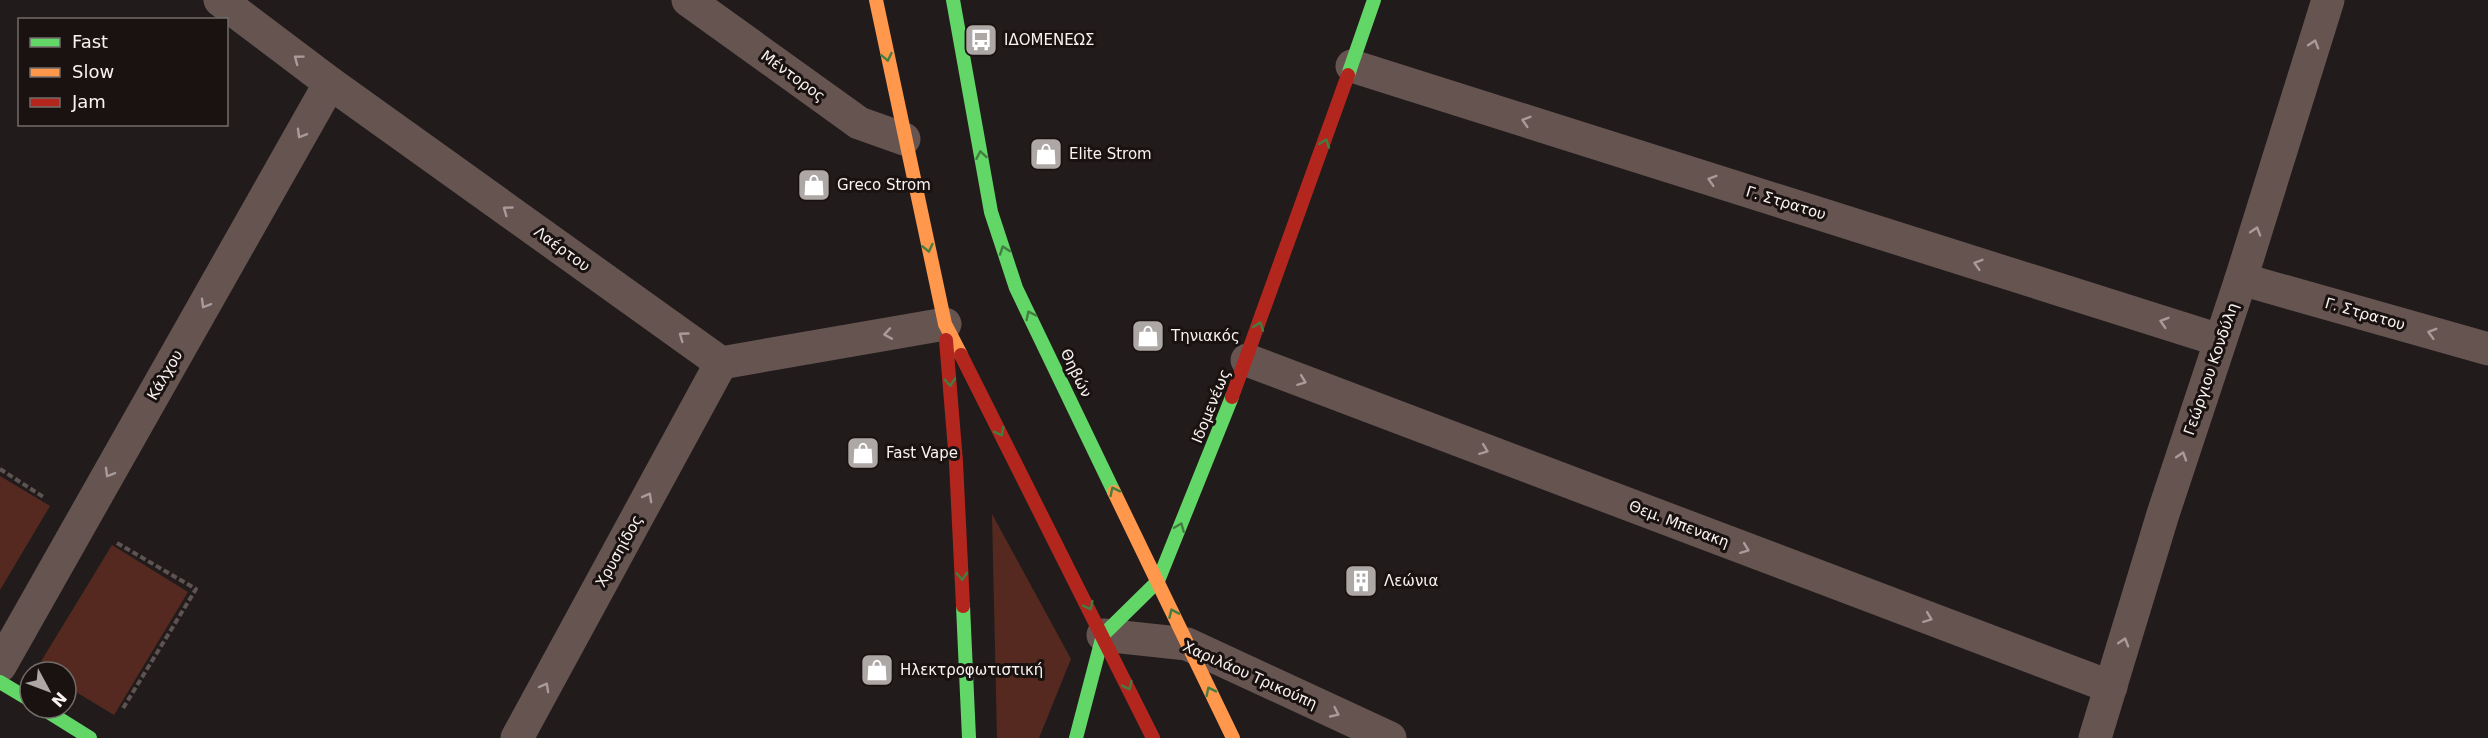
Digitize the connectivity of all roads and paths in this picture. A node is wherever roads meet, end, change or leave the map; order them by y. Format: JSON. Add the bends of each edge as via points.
{"nodes":[{"id":1,"x":220,"y":0,"type":"edge"},
{"id":2,"x":688,"y":0,"type":"edge"},
{"id":3,"x":876,"y":0,"type":"edge"},
{"id":4,"x":953,"y":0,"type":"edge"},
{"id":5,"x":1374,"y":0,"type":"edge"},
{"id":6,"x":2322,"y":2,"type":"edge"},
{"id":7,"x":1352,"y":66,"type":"junction"},
{"id":8,"x":330,"y":83,"type":"junction"},
{"id":9,"x":904,"y":139,"type":"junction"},
{"id":10,"x":2241,"y":279,"type":"junction"},
{"id":11,"x":945,"y":324,"type":"junction"},
{"id":12,"x":2219,"y":340,"type":"junction"},
{"id":13,"x":2488,"y":350,"type":"edge"},
{"id":14,"x":1247,"y":360,"type":"junction"},
{"id":15,"x":721,"y":363,"type":"junction"},
{"id":16,"x":0,"y":469,"type":"edge"},
{"id":17,"x":81,"y":522,"type":"junction"},
{"id":18,"x":1158,"y":581,"type":"junction"},
{"id":19,"x":1103,"y":635,"type":"junction"},
{"id":20,"x":1187,"y":644,"type":"junction"},
{"id":21,"x":0,"y":666,"type":"edge"},
{"id":22,"x":0,"y":682,"type":"edge"},
{"id":23,"x":2111,"y":687,"type":"junction"},
{"id":24,"x":18,"y":693,"type":"edge"},
{"id":25,"x":117,"y":718,"type":"dead end"},
{"id":26,"x":61,"y":720,"type":"edge"},
{"id":27,"x":90,"y":738,"type":"edge"},
{"id":28,"x":517,"y":738,"type":"edge"},
{"id":29,"x":969,"y":738,"type":"edge"},
{"id":30,"x":1076,"y":738,"type":"edge"},
{"id":31,"x":1153,"y":738,"type":"edge"},
{"id":32,"x":1233,"y":738,"type":"edge"},
{"id":33,"x":1390,"y":738,"type":"edge"},
{"id":34,"x":2095,"y":738,"type":"edge"}],
"edges":[{"from":8,"to":1,"type":"street","name":"Λαέρτου","one_way":true},
{"from":2,"to":9,"type":"street","name":"Μέντορος","via":[[859,123]]},
{"from":3,"to":9,"type":"main road","one_way":true},
{"from":18,"to":4,"type":"main road","name":"Θηβών","one_way":true,"via":[[1016,288],[991,212]]},
{"from":5,"to":7,"type":"main road","name":"Ιδομενέως"},
{"from":10,"to":6,"type":"street","name":"Γεώργιου Κονδύλη","one_way":true},
{"from":12,"to":7,"type":"street","name":"Γ. Στρατου","one_way":true},
{"from":14,"to":7,"type":"main road","name":"Ιδομενέως","one_way":true},
{"from":15,"to":8,"type":"street","name":"Λαέρτου","one_way":true},
{"from":8,"to":17,"type":"street","name":"Κάλχου","one_way":true},
{"from":9,"to":11,"type":"main road","one_way":true},
{"from":10,"to":12,"type":"street","name":"Γεώργιου Κονδύλη"},
{"from":13,"to":10,"type":"street","name":"Γ. Στρατου","one_way":true},
{"from":11,"to":15,"type":"street","one_way":true},
{"from":11,"to":19,"type":"main road","one_way":true},
{"from":11,"to":29,"type":"main road","one_way":true},
{"from":23,"to":12,"type":"street","name":"Γεώργιου Κονδύλη","one_way":true},
{"from":18,"to":14,"type":"main road","name":"Ιδομενέως","one_way":true},
{"from":14,"to":23,"type":"street","name":"Θεμ. Μπενακη","one_way":true},
{"from":28,"to":15,"type":"street","name":"Χρυσηίδος","one_way":true},
{"from":16,"to":17,"type":"path"},
{"from":17,"to":21,"type":"street","name":"Κάλχου"},
{"from":17,"to":25,"type":"path","via":[[196,590]]},
{"from":18,"to":19,"type":"main road","name":"Ιδομενέως"},
{"from":20,"to":18,"type":"main road","name":"Θηβών","one_way":true},
{"from":19,"to":20,"type":"street","name":"Χαριλάου Τρικούπη"},
{"from":19,"to":30,"type":"main road"},
{"from":19,"to":31,"type":"main road","one_way":true},
{"from":32,"to":20,"type":"main road","name":"Θηβών","one_way":true},
{"from":20,"to":33,"type":"street","name":"Χαριλάου Τρικούπη","one_way":true},
{"from":22,"to":24,"type":"main road"},
{"from":23,"to":34,"type":"street","name":"Γεώργιου Κονδύλη"},
{"from":26,"to":27,"type":"main road"}]}
